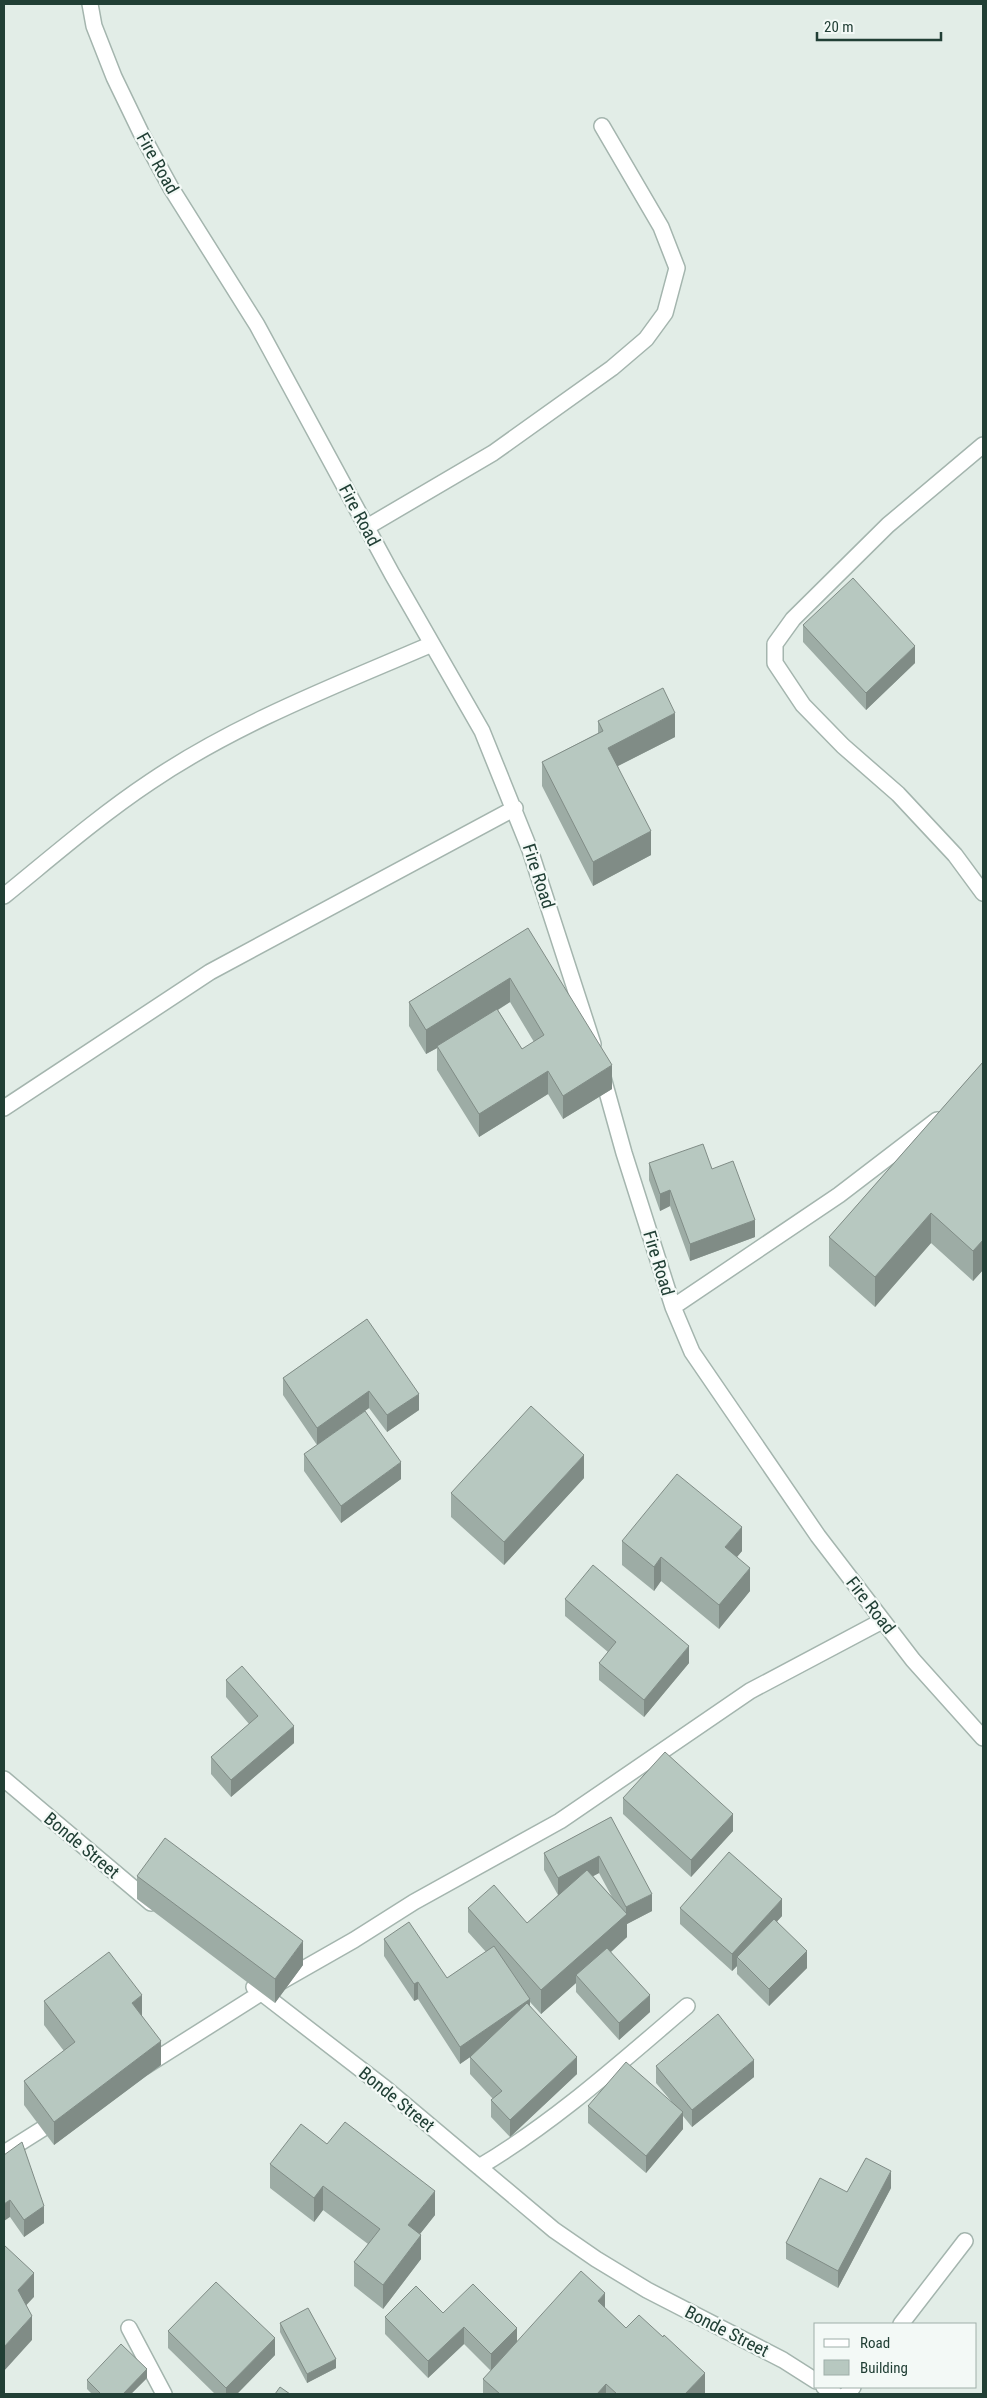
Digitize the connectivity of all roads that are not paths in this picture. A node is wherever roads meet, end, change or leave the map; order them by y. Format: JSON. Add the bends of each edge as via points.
{"nodes":[{"id":1,"x":90,"y":4,"type":"edge"},
{"id":2,"x":602,"y":126,"type":"dead end"},
{"id":3,"x":983,"y":445,"type":"edge"},
{"id":4,"x":367,"y":527,"type":"junction"},
{"id":5,"x":432,"y":644,"type":"junction"},
{"id":6,"x":515,"y":808,"type":"junction"},
{"id":7,"x":983,"y":893,"type":"edge"},
{"id":8,"x":4,"y":896,"type":"edge"},
{"id":9,"x":4,"y":1108,"type":"edge"},
{"id":10,"x":952,"y":1108,"type":"edge"},
{"id":11,"x":673,"y":1307,"type":"junction"},
{"id":12,"x":882,"y":1621,"type":"junction"},
{"id":13,"x":983,"y":1738,"type":"edge"},
{"id":14,"x":4,"y":1779,"type":"edge"},
{"id":15,"x":160,"y":1910,"type":"edge"},
{"id":16,"x":240,"y":1975,"type":"edge"},
{"id":17,"x":261,"y":1993,"type":"junction"},
{"id":18,"x":687,"y":2006,"type":"dead end"},
{"id":19,"x":133,"y":2074,"type":"edge"},
{"id":20,"x":75,"y":2109,"type":"edge"},
{"id":21,"x":4,"y":2153,"type":"edge"},
{"id":22,"x":479,"y":2167,"type":"junction"},
{"id":23,"x":965,"y":2241,"type":"dead end"},
{"id":24,"x":902,"y":2323,"type":"edge"},
{"id":25,"x":129,"y":2328,"type":"dead end"},
{"id":26,"x":814,"y":2379,"type":"edge"},
{"id":27,"x":164,"y":2394,"type":"edge"}],
"edges":[{"from":1,"to":4,"type":"street","name":"Fire Road","via":[[94,26],[114,77],[141,133],[171,188],[257,325]]},
{"from":2,"to":4,"type":"street","via":[[661,227],[677,268],[665,313],[646,338],[612,368],[501,448]]},
{"from":3,"to":7,"type":"street","via":[[888,525],[793,620],[776,644],[775,663],[803,705],[843,746],[898,794],[954,855]]},
{"from":4,"to":5,"type":"street","name":"Fire Road"},
{"from":5,"to":6,"type":"street","name":"Fire Road","via":[[482,731]]},
{"from":5,"to":8,"type":"street","via":[[264,718],[207,747],[99,818]]},
{"from":6,"to":9,"type":"street","via":[[210,972]]},
{"from":6,"to":11,"type":"street","name":"Fire Road","via":[[579,996]]},
{"from":10,"to":11,"type":"street","via":[[839,1195]]},
{"from":11,"to":12,"type":"street","name":"Fire Road","via":[[697,1359],[818,1536]]},
{"from":12,"to":13,"type":"street","name":"Fire Road"},
{"from":12,"to":17,"type":"street","via":[[750,1691],[560,1821],[414,1902]]},
{"from":14,"to":15,"type":"street","name":"Bonde Street"},
{"from":16,"to":17,"type":"street","name":"Bonde Street"},
{"from":17,"to":19,"type":"street"},
{"from":17,"to":22,"type":"street","name":"Bonde Street","via":[[385,2088]]},
{"from":18,"to":22,"type":"street","via":[[593,2086],[530,2134]]},
{"from":20,"to":21,"type":"street"},
{"from":22,"to":26,"type":"street","name":"Bonde Street","via":[[554,2230],[596,2259],[647,2290]]},
{"from":23,"to":24,"type":"street"},
{"from":25,"to":27,"type":"street"}]}
